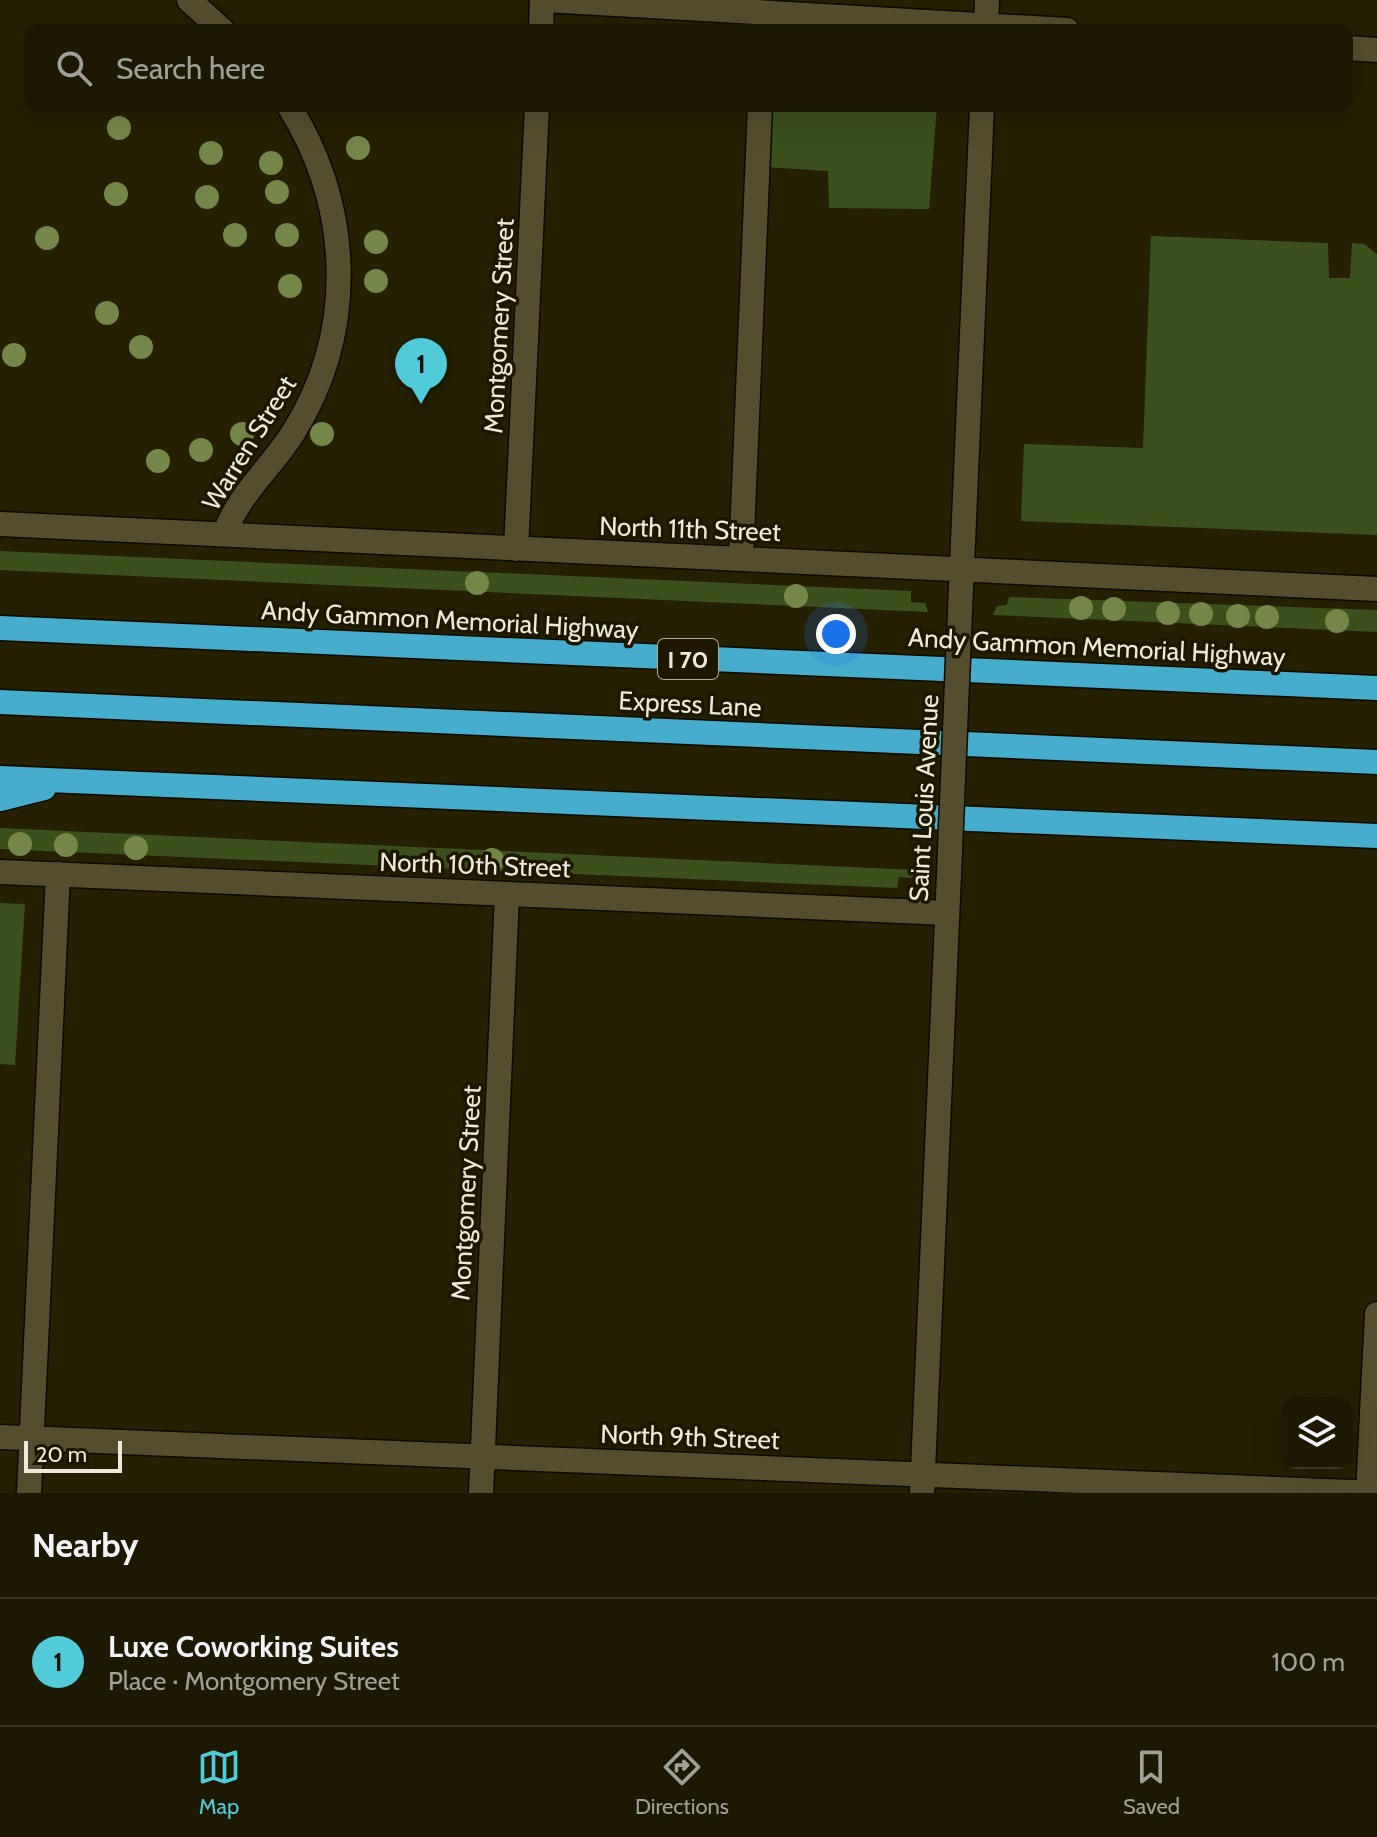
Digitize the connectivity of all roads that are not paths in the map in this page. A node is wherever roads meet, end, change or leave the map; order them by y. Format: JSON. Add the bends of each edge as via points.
{"nodes":[{"id":1,"x":189,"y":0,"type":"edge"},
{"id":2,"x":544,"y":0,"type":"edge"},
{"id":3,"x":987,"y":0,"type":"edge"},
{"id":4,"x":764,"y":21,"type":"edge"},
{"id":5,"x":215,"y":24,"type":"edge"},
{"id":6,"x":542,"y":24,"type":"edge"},
{"id":7,"x":875,"y":24,"type":"edge"},
{"id":8,"x":986,"y":24,"type":"edge"},
{"id":9,"x":1353,"y":48,"type":"edge"},
{"id":10,"x":1377,"y":50,"type":"edge"},
{"id":11,"x":293,"y":112,"type":"edge"},
{"id":12,"x":537,"y":112,"type":"edge"},
{"id":13,"x":760,"y":112,"type":"edge"},
{"id":14,"x":982,"y":112,"type":"edge"},
{"id":15,"x":0,"y":524,"type":"edge"},
{"id":16,"x":225,"y":533,"type":"junction"},
{"id":17,"x":516,"y":549,"type":"junction"},
{"id":18,"x":741,"y":559,"type":"junction"},
{"id":19,"x":963,"y":568,"type":"junction"},
{"id":20,"x":1377,"y":589,"type":"edge"},
{"id":21,"x":0,"y":628,"type":"edge"},
{"id":22,"x":1377,"y":688,"type":"edge"},
{"id":23,"x":0,"y":702,"type":"edge"},
{"id":24,"x":1377,"y":762,"type":"edge"},
{"id":25,"x":0,"y":778,"type":"edge"},
{"id":26,"x":59,"y":783,"type":"junction"},
{"id":27,"x":0,"y":799,"type":"edge"},
{"id":28,"x":1281,"y":833,"type":"junction"},
{"id":29,"x":1377,"y":836,"type":"edge"},
{"id":30,"x":1377,"y":851,"type":"edge"},
{"id":31,"x":0,"y":872,"type":"edge"},
{"id":32,"x":58,"y":874,"type":"junction"},
{"id":33,"x":507,"y":895,"type":"junction"},
{"id":34,"x":947,"y":913,"type":"junction"},
{"id":35,"x":1377,"y":1314,"type":"edge"},
{"id":36,"x":0,"y":1437,"type":"edge"},
{"id":37,"x":31,"y":1438,"type":"junction"},
{"id":38,"x":483,"y":1456,"type":"junction"},
{"id":39,"x":923,"y":1484,"type":"edge"},
{"id":40,"x":29,"y":1493,"type":"edge"},
{"id":41,"x":481,"y":1493,"type":"edge"},
{"id":42,"x":1368,"y":1493,"type":"edge"},
{"id":43,"x":1377,"y":1493,"type":"edge"}],
"edges":[{"from":1,"to":5,"type":"street"},
{"from":2,"to":4,"type":"street"},
{"from":2,"to":6,"type":"street"},
{"from":3,"to":8,"type":"street"},
{"from":4,"to":7,"type":"street"},
{"from":9,"to":10,"type":"street"},
{"from":11,"to":16,"type":"street","name":"Warren Street","via":[[328,184],[339,271],[336,317],[315,396],[291,437],[241,500]]},
{"from":12,"to":17,"type":"street","name":"Montgomery Street"},
{"from":13,"to":18,"type":"street"},
{"from":14,"to":19,"type":"street","name":"Saint Louis Avenue"},
{"from":15,"to":16,"type":"street","name":"North 11th Street"},
{"from":16,"to":17,"type":"street","name":"North 11th Street"},
{"from":17,"to":18,"type":"street","name":"North 11th Street"},
{"from":18,"to":19,"type":"street","name":"North 11th Street"},
{"from":19,"to":20,"type":"street","name":"North 11th Street"},
{"from":19,"to":34,"type":"street","name":"Saint Louis Avenue","bridge":true},
{"from":21,"to":22,"type":"highway","name":"Andy Gammon Memorial Highway","number":"I 70"},
{"from":23,"to":24,"type":"highway","name":"Express Lane"},
{"from":25,"to":26,"type":"highway"},
{"from":26,"to":27,"type":"highway"},
{"from":26,"to":28,"type":"highway"},
{"from":28,"to":29,"type":"highway"},
{"from":28,"to":30,"type":"highway"},
{"from":31,"to":32,"type":"street","name":"North 10th Street"},
{"from":32,"to":33,"type":"street","name":"North 10th Street"},
{"from":32,"to":37,"type":"street"},
{"from":33,"to":34,"type":"street","name":"North 10th Street"},
{"from":33,"to":38,"type":"street","name":"Montgomery Street"},
{"from":34,"to":39,"type":"street","name":"Saint Louis Avenue"},
{"from":35,"to":42,"type":"street"},
{"from":36,"to":37,"type":"street","name":"North 9th Street"},
{"from":37,"to":38,"type":"street","name":"North 9th Street"},
{"from":37,"to":40,"type":"street"},
{"from":38,"to":39,"type":"street","name":"North 9th Street"},
{"from":38,"to":41,"type":"street","name":"Montgomery Street"},
{"from":39,"to":42,"type":"street","name":"North 9th Street"},
{"from":42,"to":43,"type":"street","name":"North 9th Street"}]}
